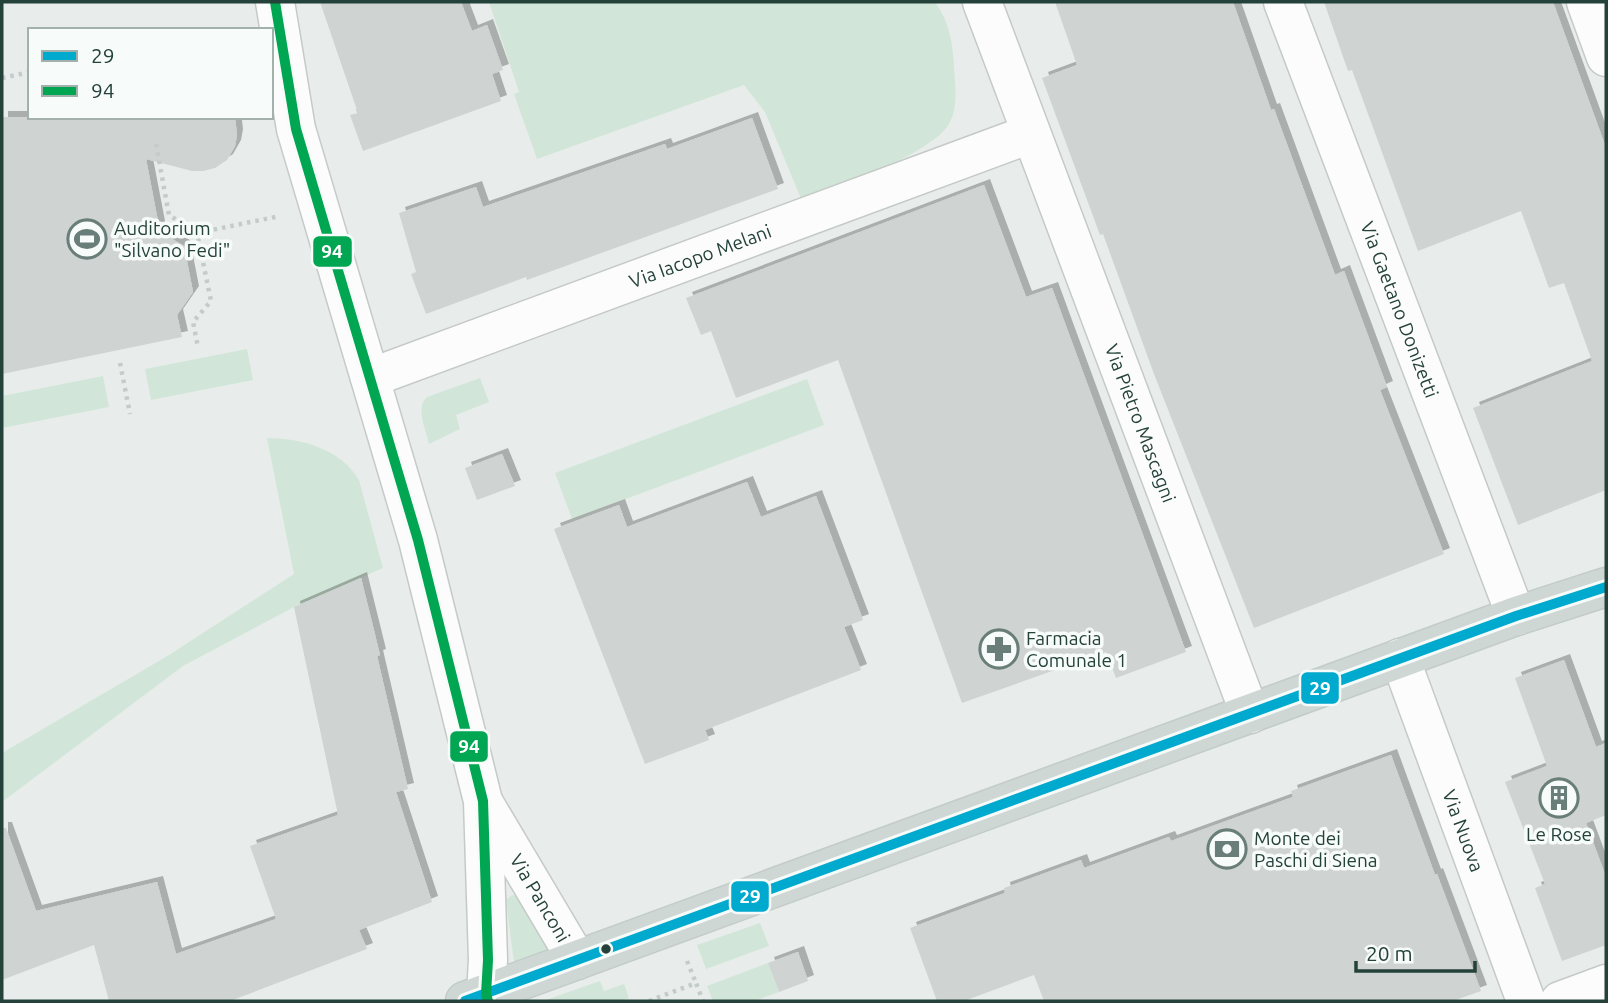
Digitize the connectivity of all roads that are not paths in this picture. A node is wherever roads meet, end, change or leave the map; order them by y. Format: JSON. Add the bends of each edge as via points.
{"nodes":[{"id":1,"x":275,"y":2,"type":"edge"},
{"id":2,"x":982,"y":2,"type":"edge"},
{"id":3,"x":1283,"y":2,"type":"edge"},
{"id":4,"x":1586,"y":2,"type":"edge"},
{"id":5,"x":1606,"y":57,"type":"edge"},
{"id":6,"x":1030,"y":134,"type":"junction"},
{"id":7,"x":370,"y":378,"type":"junction"},
{"id":8,"x":1606,"y":587,"type":"edge"},
{"id":9,"x":1516,"y":616,"type":"junction"},
{"id":10,"x":1400,"y":658,"type":"junction"},
{"id":11,"x":1250,"y":714,"type":"junction"},
{"id":12,"x":483,"y":801,"type":"junction"},
{"id":13,"x":577,"y":960,"type":"junction"},
{"id":14,"x":1606,"y":984,"type":"edge"},
{"id":15,"x":479,"y":999,"type":"edge"},
{"id":16,"x":1526,"y":1001,"type":"edge"},
{"id":17,"x":1560,"y":1001,"type":"edge"}],
"edges":[{"from":1,"to":7,"type":"street","name":"Via Panconi","via":[[296,129]]},
{"from":2,"to":6,"type":"street","name":"Via Pietro Mascagni"},
{"from":3,"to":9,"type":"street","name":"Via Gaetano Donizetti"},
{"from":4,"to":5,"type":"street"},
{"from":6,"to":7,"type":"street","name":"Via Iacopo Melani"},
{"from":6,"to":11,"type":"street","name":"Via Pietro Mascagni"},
{"from":7,"to":12,"type":"street","name":"Via Panconi","via":[[418,540]]},
{"from":8,"to":9,"type":"main road"},
{"from":9,"to":10,"type":"main road"},
{"from":10,"to":11,"type":"main road"},
{"from":10,"to":16,"type":"street","name":"Via Nuova"},
{"from":11,"to":13,"type":"main road"},
{"from":12,"to":13,"type":"street","name":"Via Panconi"},
{"from":12,"to":15,"type":"street","name":"Via Panconi","via":[[488,960]]},
{"from":13,"to":15,"type":"main road"},
{"from":14,"to":17,"type":"street"}]}
